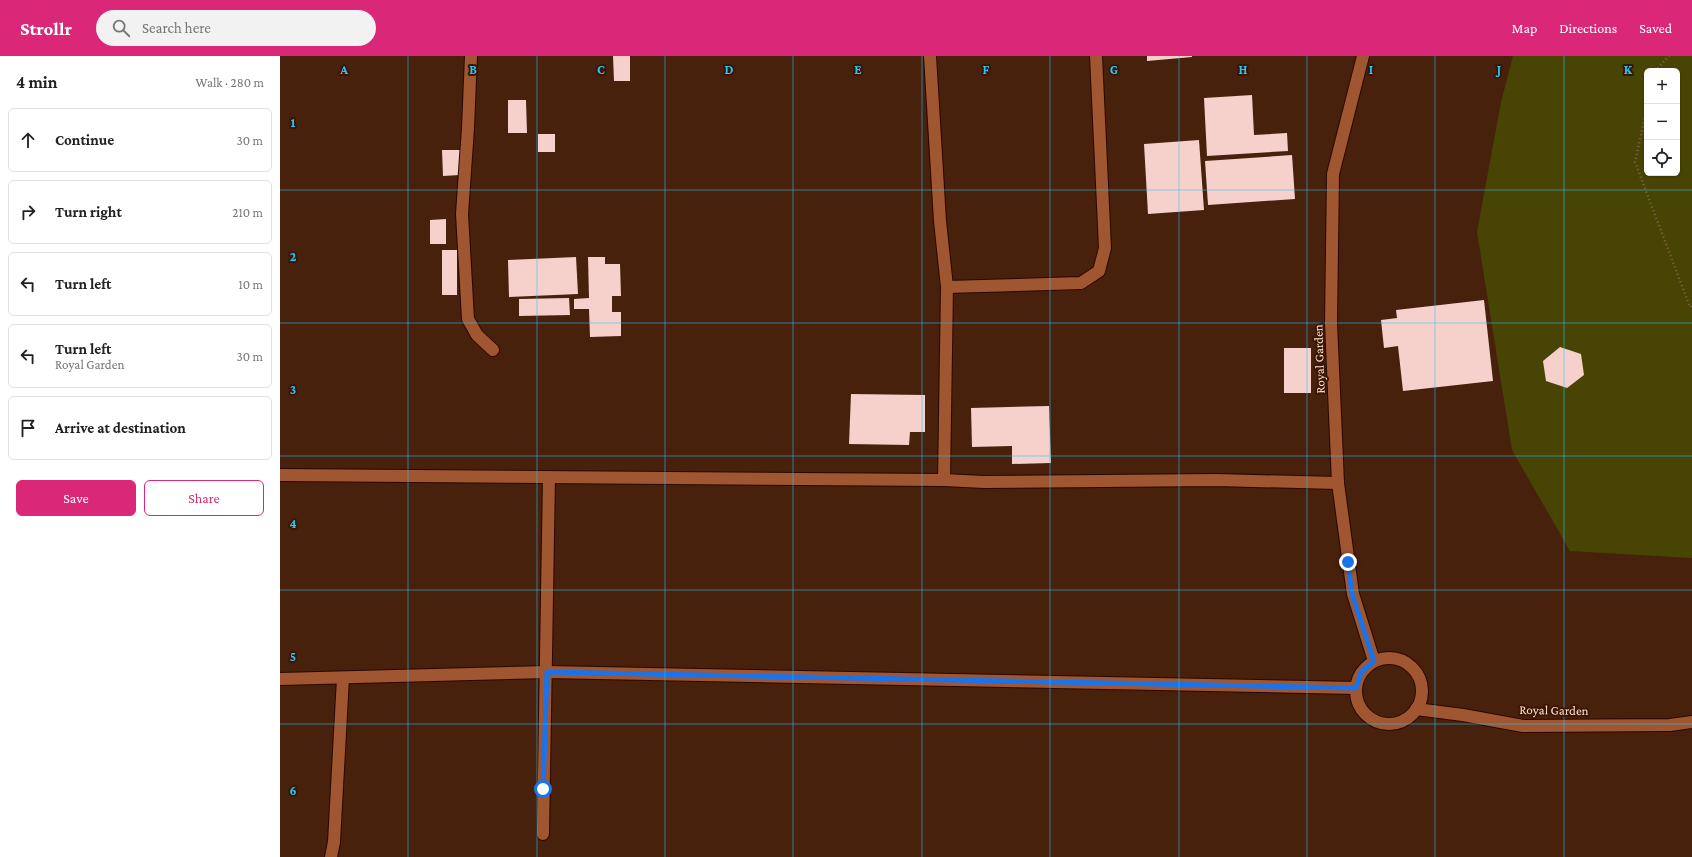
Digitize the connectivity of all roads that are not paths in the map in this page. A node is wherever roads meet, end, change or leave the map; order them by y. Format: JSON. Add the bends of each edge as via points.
{"nodes":[{"id":1,"x":471,"y":56,"type":"edge"},
{"id":2,"x":930,"y":56,"type":"edge"},
{"id":3,"x":1096,"y":56,"type":"edge"},
{"id":4,"x":1363,"y":56,"type":"edge"},
{"id":5,"x":947,"y":287,"type":"junction"},
{"id":6,"x":493,"y":350,"type":"dead end"},
{"id":7,"x":280,"y":475,"type":"edge"},
{"id":8,"x":549,"y":477,"type":"junction"},
{"id":9,"x":944,"y":480,"type":"junction"},
{"id":10,"x":1338,"y":483,"type":"junction"},
{"id":11,"x":1374,"y":661,"type":"junction"},
{"id":12,"x":547,"y":672,"type":"junction"},
{"id":13,"x":343,"y":678,"type":"junction"},
{"id":14,"x":280,"y":679,"type":"edge"},
{"id":15,"x":1356,"y":688,"type":"junction"},
{"id":16,"x":1416,"y":709,"type":"junction"},
{"id":17,"x":1692,"y":722,"type":"edge"},
{"id":18,"x":543,"y":834,"type":"dead end"},
{"id":19,"x":331,"y":857,"type":"edge"}],
"edges":[{"from":1,"to":6,"type":"street","via":[[462,214],[468,319],[477,335]]},
{"from":2,"to":5,"type":"street","via":[[940,221]]},
{"from":3,"to":5,"type":"street","via":[[1105,248],[1099,271],[1081,283]]},
{"from":4,"to":10,"type":"street","name":"Royal Garden","via":[[1333,174],[1331,323]]},
{"from":5,"to":9,"type":"street"},
{"from":7,"to":8,"type":"street"},
{"from":8,"to":9,"type":"street"},
{"from":8,"to":12,"type":"street"},
{"from":9,"to":10,"type":"street","via":[[1216,480]]},
{"from":10,"to":11,"type":"street","name":"Royal Garden","via":[[1352,594]]},
{"from":11,"to":15,"type":"street","via":[[1361,672]]},
{"from":11,"to":16,"type":"street","via":[[1398,658],[1409,664],[1417,673],[1422,685],[1422,698]]},
{"from":12,"to":13,"type":"street"},
{"from":12,"to":15,"type":"street"},
{"from":12,"to":18,"type":"street"},
{"from":13,"to":14,"type":"street"},
{"from":13,"to":19,"type":"street"},
{"from":15,"to":16,"type":"street","via":[[1357,700],[1362,711],[1384,724],[1408,718]]},
{"from":16,"to":17,"type":"street","name":"Royal Garden","via":[[1523,726]]}]}
